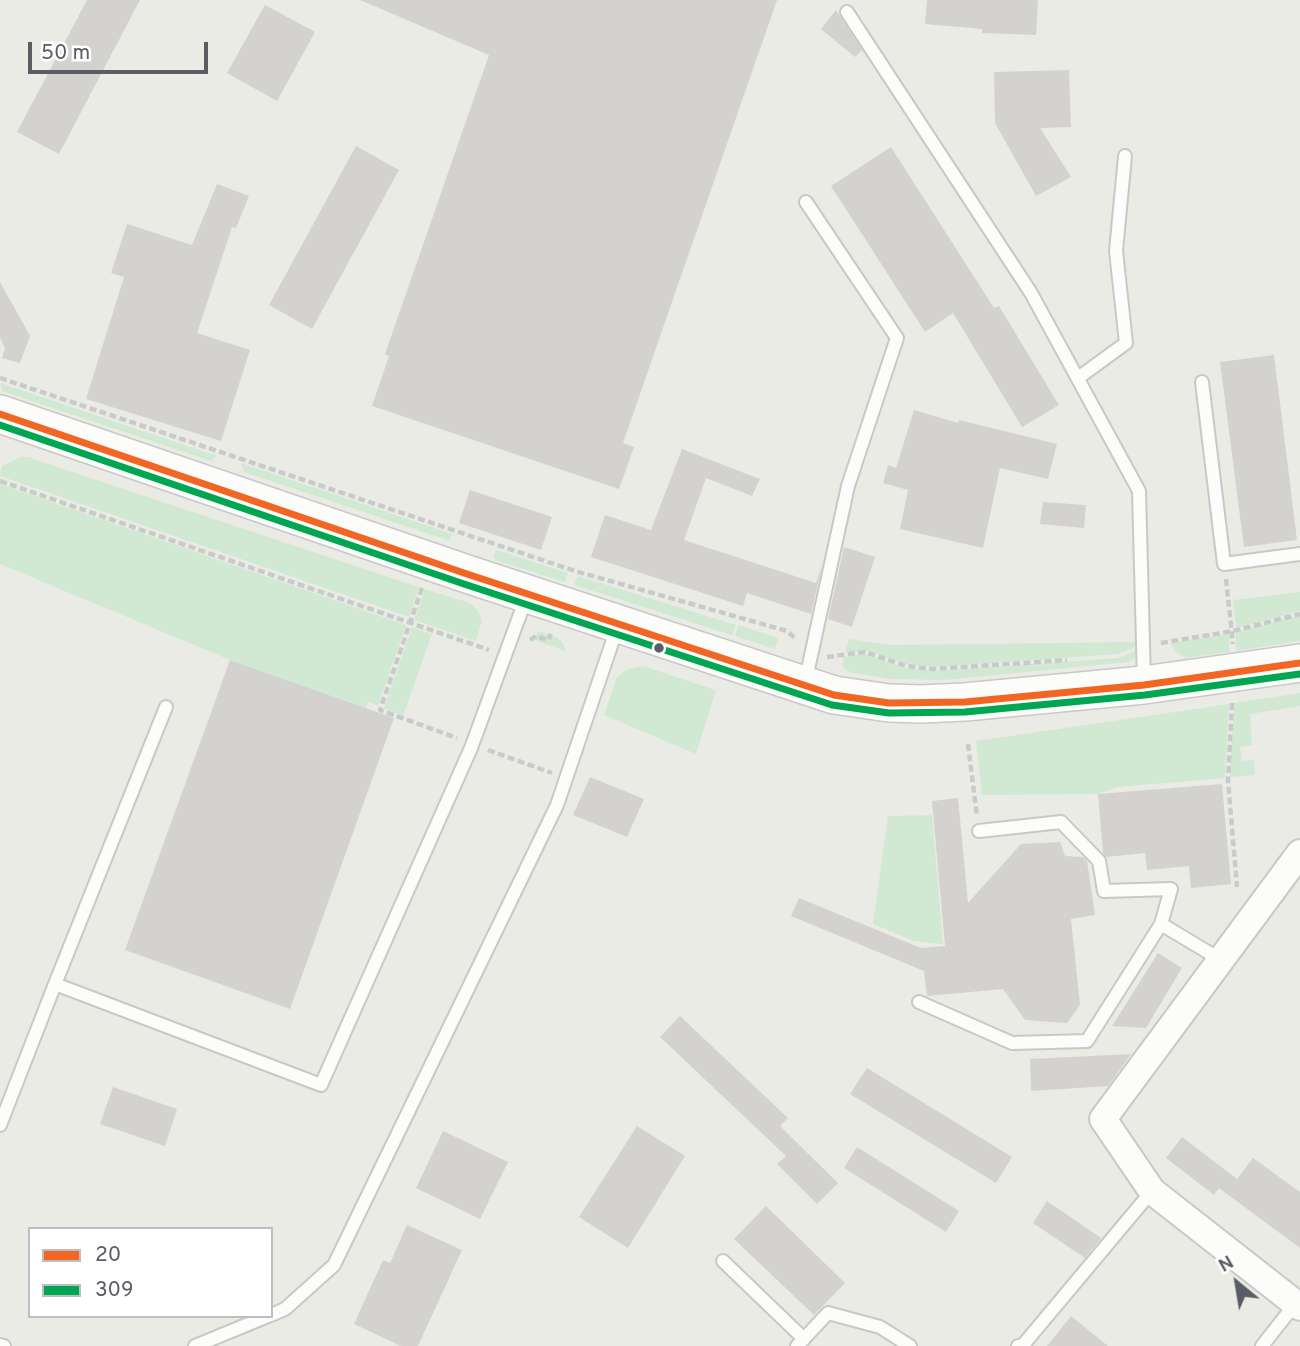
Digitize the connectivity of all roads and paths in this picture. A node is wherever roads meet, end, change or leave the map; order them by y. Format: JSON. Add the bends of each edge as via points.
{"nodes":[{"id":1,"x":847,"y":12,"type":"dead end"},
{"id":2,"x":1125,"y":156,"type":"dead end"},
{"id":3,"x":806,"y":202,"type":"dead end"},
{"id":4,"x":0,"y":378,"type":"edge"},
{"id":5,"x":1078,"y":379,"type":"junction"},
{"id":6,"x":1202,"y":382,"type":"dead end"},
{"id":7,"x":0,"y":414,"type":"edge"},
{"id":8,"x":0,"y":481,"type":"edge"},
{"id":9,"x":1300,"y":554,"type":"edge"},
{"id":10,"x":1224,"y":564,"type":"junction"},
{"id":11,"x":422,"y":588,"type":"dead end"},
{"id":12,"x":528,"y":594,"type":"junction"},
{"id":13,"x":1300,"y":614,"type":"edge"},
{"id":14,"x":410,"y":622,"type":"junction"},
{"id":15,"x":619,"y":625,"type":"junction"},
{"id":16,"x":1233,"y":632,"type":"junction"},
{"id":17,"x":1143,"y":646,"type":"junction"},
{"id":18,"x":1233,"y":652,"type":"dead end"},
{"id":19,"x":506,"y":656,"type":"junction"},
{"id":20,"x":1079,"y":659,"type":"dead end"},
{"id":21,"x":1300,"y":663,"type":"edge"},
{"id":22,"x":808,"y":670,"type":"junction"},
{"id":23,"x":1144,"y":685,"type":"junction"},
{"id":24,"x":1232,"y":701,"type":"dead end"},
{"id":25,"x":166,"y":707,"type":"dead end"},
{"id":26,"x":473,"y":744,"type":"junction"},
{"id":27,"x":968,"y":744,"type":"dead end"},
{"id":28,"x":566,"y":778,"type":"junction"},
{"id":29,"x":979,"y":831,"type":"joint"},
{"id":30,"x":1300,"y":853,"type":"edge"},
{"id":31,"x":1237,"y":887,"type":"dead end"},
{"id":32,"x":1161,"y":924,"type":"junction"},
{"id":33,"x":1221,"y":960,"type":"junction"},
{"id":34,"x":55,"y":984,"type":"junction"},
{"id":35,"x":919,"y":1002,"type":"dead end"},
{"id":36,"x":0,"y":1125,"type":"edge"},
{"id":37,"x":1152,"y":1191,"type":"junction"},
{"id":38,"x":723,"y":1261,"type":"dead end"},
{"id":39,"x":1298,"y":1306,"type":"edge"},
{"id":40,"x":273,"y":1315,"type":"edge"},
{"id":41,"x":265,"y":1318,"type":"edge"},
{"id":42,"x":800,"y":1343,"type":"edge"},
{"id":43,"x":195,"y":1346,"type":"edge"},
{"id":44,"x":909,"y":1346,"type":"edge"},
{"id":45,"x":1018,"y":1346,"type":"edge"},
{"id":46,"x":1262,"y":1346,"type":"edge"}],
"edges":[{"from":1,"to":5,"type":"lane","via":[[1031,293]]},
{"from":2,"to":5,"type":"lane","via":[[1116,251],[1126,343]]},
{"from":3,"to":22,"type":"lane","via":[[897,338],[848,486]]},
{"from":4,"to":22,"type":"path","via":[[575,571],[787,631]]},
{"from":5,"to":17,"type":"lane","via":[[1139,491]]},
{"from":6,"to":10,"type":"lane"},
{"from":7,"to":12,"type":"main road"},
{"from":8,"to":14,"type":"path"},
{"from":9,"to":10,"type":"lane"},
{"from":10,"to":16,"type":"path"},
{"from":11,"to":14,"type":"path"},
{"from":12,"to":15,"type":"main road"},
{"from":12,"to":19,"type":"lane"},
{"from":13,"to":16,"type":"path"},
{"from":14,"to":19,"type":"path"},
{"from":14,"to":26,"type":"path","via":[[380,710]]},
{"from":15,"to":22,"type":"main road"},
{"from":15,"to":28,"type":"lane"},
{"from":16,"to":17,"type":"path"},
{"from":16,"to":18,"type":"path"},
{"from":17,"to":23,"type":"lane"},
{"from":19,"to":26,"type":"lane"},
{"from":20,"to":22,"type":"path","via":[[933,669],[906,666],[865,652],[831,657]]},
{"from":21,"to":23,"type":"main road"},
{"from":22,"to":23,"type":"main road","via":[[862,700],[921,704]]},
{"from":24,"to":31,"type":"path","via":[[1228,781]]},
{"from":25,"to":34,"type":"lane"},
{"from":26,"to":28,"type":"path"},
{"from":26,"to":34,"type":"lane","via":[[321,1085]]},
{"from":27,"to":29,"type":"path"},
{"from":28,"to":40,"type":"lane","via":[[334,1265]]},
{"from":29,"to":32,"type":"lane","via":[[1061,822],[1099,861],[1104,891],[1171,889]]},
{"from":30,"to":33,"type":"street"},
{"from":32,"to":33,"type":"lane"},
{"from":32,"to":35,"type":"lane","via":[[1087,1041],[1012,1043]]},
{"from":33,"to":37,"type":"street","via":[[1103,1119]]},
{"from":34,"to":36,"type":"lane"},
{"from":37,"to":39,"type":"street"},
{"from":37,"to":45,"type":"lane"},
{"from":38,"to":42,"type":"lane"},
{"from":39,"to":46,"type":"lane"},
{"from":41,"to":43,"type":"lane"},
{"from":42,"to":44,"type":"lane","via":[[828,1313],[880,1326]]}]}
